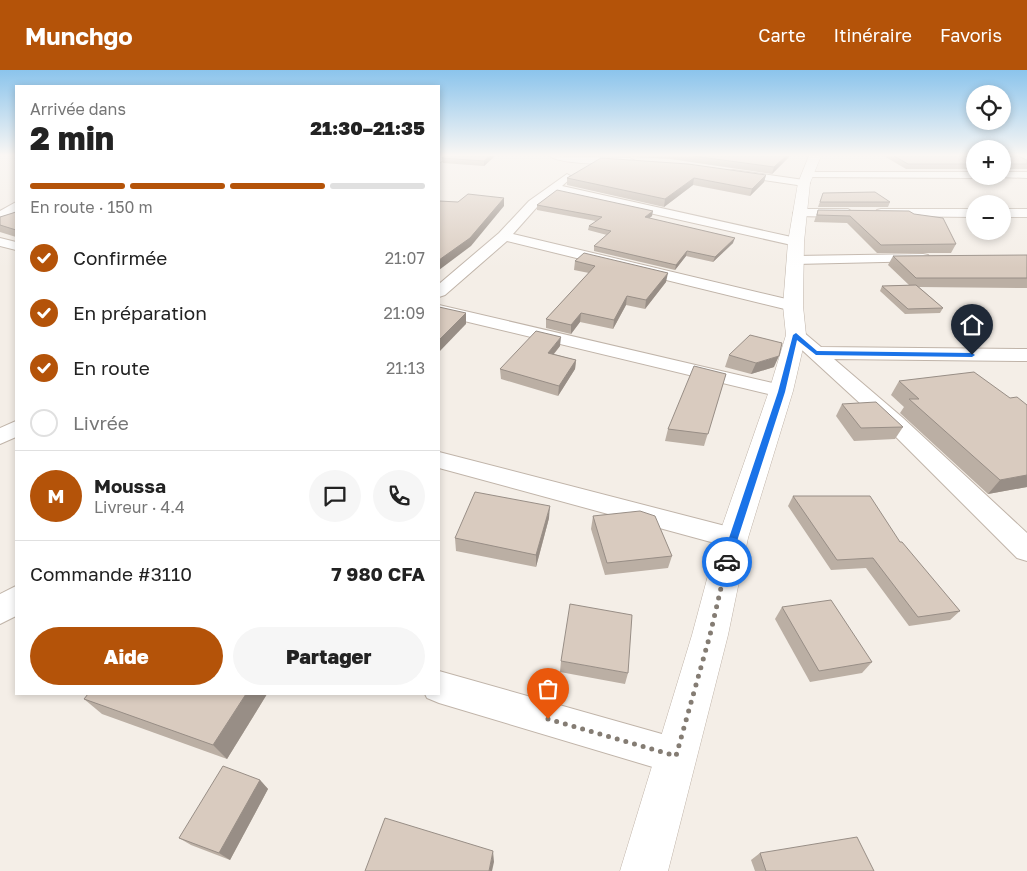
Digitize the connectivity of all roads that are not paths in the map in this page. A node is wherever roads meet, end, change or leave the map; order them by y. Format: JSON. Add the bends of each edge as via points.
{"nodes":[{"id":1,"x":548,"y":193,"type":"edge"},
{"id":2,"x":581,"y":193,"type":"edge"},
{"id":3,"x":805,"y":193,"type":"edge"},
{"id":4,"x":15,"y":207,"type":"edge"},
{"id":5,"x":966,"y":213,"type":"edge"},
{"id":6,"x":1011,"y":213,"type":"edge"},
{"id":7,"x":1027,"y":213,"type":"edge"},
{"id":8,"x":0,"y":216,"type":"edge"},
{"id":9,"x":504,"y":236,"type":"junction"},
{"id":10,"x":797,"y":238,"type":"junction"},
{"id":11,"x":0,"y":242,"type":"edge"},
{"id":12,"x":15,"y":246,"type":"edge"},
{"id":13,"x":939,"y":258,"type":"edge"},
{"id":14,"x":440,"y":291,"type":"edge"},
{"id":15,"x":440,"y":310,"type":"edge"},
{"id":16,"x":801,"y":331,"type":"junction"},
{"id":17,"x":1027,"y":354,"type":"edge"},
{"id":18,"x":781,"y":392,"type":"junction"},
{"id":19,"x":15,"y":429,"type":"edge"},
{"id":20,"x":0,"y":437,"type":"edge"},
{"id":21,"x":440,"y":460,"type":"edge"},
{"id":22,"x":733,"y":538,"type":"junction"},
{"id":23,"x":1027,"y":550,"type":"edge"},
{"id":24,"x":15,"y":600,"type":"edge"},
{"id":25,"x":0,"y":611,"type":"edge"},
{"id":26,"x":440,"y":687,"type":"edge"},
{"id":27,"x":676,"y":756,"type":"junction"},
{"id":28,"x":644,"y":871,"type":"edge"}],
"edges":[{"from":1,"to":9,"type":"street","via":[[533,204]]},
{"from":2,"to":10,"type":"street"},
{"from":3,"to":10,"type":"street"},
{"from":4,"to":8,"type":"street"},
{"from":5,"to":10,"type":"street","via":[[868,213]]},
{"from":6,"to":7,"type":"street"},
{"from":9,"to":14,"type":"street"},
{"from":9,"to":16,"type":"street"},
{"from":10,"to":13,"type":"street"},
{"from":10,"to":16,"type":"street"},
{"from":11,"to":12,"type":"street"},
{"from":15,"to":18,"type":"street"},
{"from":16,"to":17,"type":"street"},
{"from":16,"to":18,"type":"street"},
{"from":16,"to":23,"type":"street"},
{"from":18,"to":22,"type":"street"},
{"from":19,"to":20,"type":"street"},
{"from":21,"to":22,"type":"street"},
{"from":22,"to":27,"type":"street"},
{"from":24,"to":25,"type":"street"},
{"from":26,"to":27,"type":"street"},
{"from":27,"to":28,"type":"street"}]}
